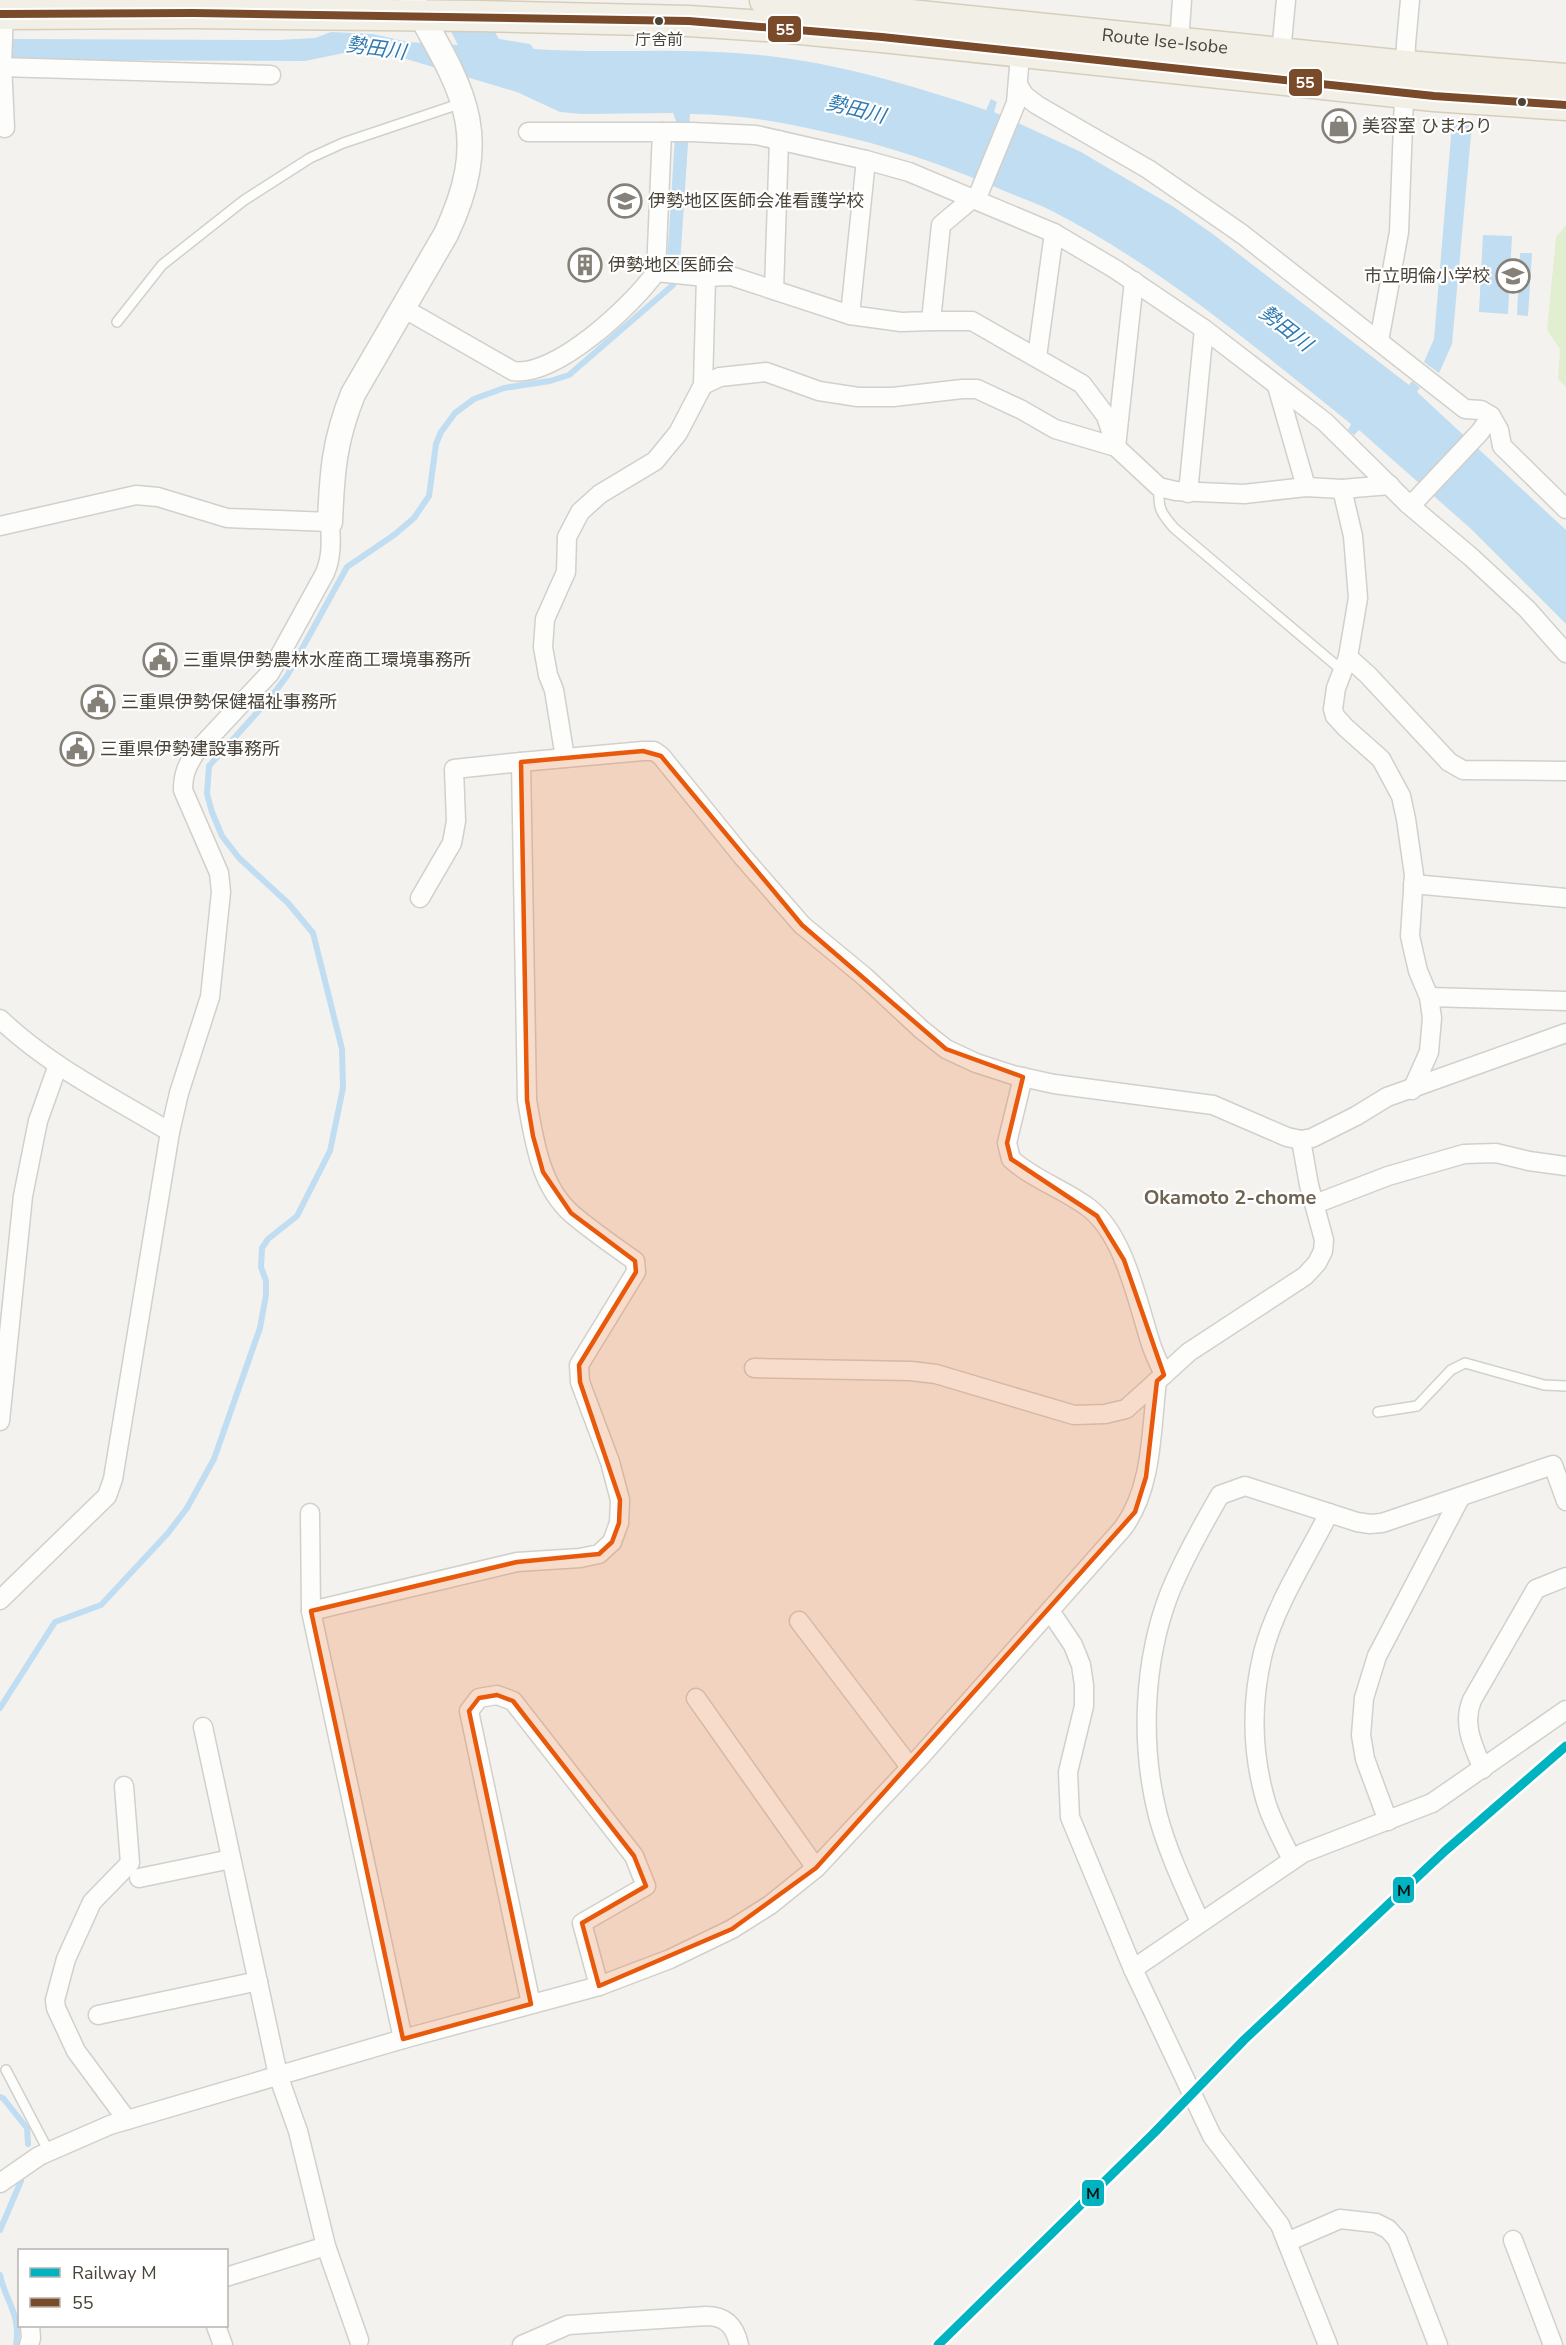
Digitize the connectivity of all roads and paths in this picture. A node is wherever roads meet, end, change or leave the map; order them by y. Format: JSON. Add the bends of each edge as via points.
{"nodes":[{"id":1,"x":765,"y":0,"type":"edge"},
{"id":2,"x":1182,"y":0,"type":"edge"},
{"id":3,"x":1286,"y":0,"type":"edge"},
{"id":4,"x":1410,"y":0,"type":"edge"},
{"id":5,"x":890,"y":6,"type":"edge"},
{"id":6,"x":482,"y":11,"type":"edge"},
{"id":7,"x":2,"y":16,"type":"edge"},
{"id":8,"x":425,"y":17,"type":"edge"},
{"id":9,"x":1021,"y":39,"type":"junction"},
{"id":10,"x":1179,"y":42,"type":"junction"},
{"id":11,"x":1281,"y":53,"type":"junction"},
{"id":12,"x":2,"y":66,"type":"edge"},
{"id":13,"x":271,"y":75,"type":"dead end"},
{"id":14,"x":1405,"y":79,"type":"junction"},
{"id":15,"x":1566,"y":79,"type":"edge"},
{"id":16,"x":1019,"y":86,"type":"junction"},
{"id":17,"x":464,"y":102,"type":"junction"},
{"id":18,"x":1566,"y":105,"type":"edge"},
{"id":19,"x":4,"y":128,"type":"dead end"},
{"id":20,"x":528,"y":132,"type":"dead end"},
{"id":21,"x":668,"y":132,"type":"junction"},
{"id":22,"x":779,"y":140,"type":"junction"},
{"id":23,"x":866,"y":160,"type":"junction"},
{"id":24,"x":976,"y":196,"type":"junction"},
{"id":25,"x":1054,"y":233,"type":"junction"},
{"id":26,"x":660,"y":272,"type":"junction"},
{"id":27,"x":706,"y":277,"type":"junction"},
{"id":28,"x":1134,"y":280,"type":"junction"},
{"id":29,"x":774,"y":290,"type":"junction"},
{"id":30,"x":403,"y":308,"type":"junction"},
{"id":31,"x":850,"y":315,"type":"junction"},
{"id":32,"x":931,"y":321,"type":"junction"},
{"id":33,"x":117,"y":322,"type":"dead end"},
{"id":34,"x":1204,"y":329,"type":"junction"},
{"id":35,"x":1379,"y":341,"type":"junction"},
{"id":36,"x":1037,"y":357,"type":"junction"},
{"id":37,"x":703,"y":385,"type":"junction"},
{"id":38,"x":1277,"y":386,"type":"junction"},
{"id":39,"x":1491,"y":416,"type":"junction"},
{"id":40,"x":1116,"y":447,"type":"junction"},
{"id":41,"x":1390,"y":485,"type":"junction"},
{"id":42,"x":1160,"y":487,"type":"junction"},
{"id":43,"x":1306,"y":487,"type":"junction"},
{"id":44,"x":1342,"y":489,"type":"junction"},
{"id":45,"x":1188,"y":493,"type":"junction"},
{"id":46,"x":1412,"y":502,"type":"junction"},
{"id":47,"x":1566,"y":509,"type":"edge"},
{"id":48,"x":330,"y":522,"type":"junction"},
{"id":49,"x":0,"y":526,"type":"edge"},
{"id":50,"x":1566,"y":654,"type":"edge"},
{"id":51,"x":1346,"y":664,"type":"junction"},
{"id":52,"x":565,"y":758,"type":"junction"},
{"id":53,"x":521,"y":762,"type":"junction"},
{"id":54,"x":1566,"y":771,"type":"edge"},
{"id":55,"x":1413,"y":884,"type":"junction"},
{"id":56,"x":420,"y":898,"type":"dead end"},
{"id":57,"x":1566,"y":898,"type":"edge"},
{"id":58,"x":1429,"y":997,"type":"junction"},
{"id":59,"x":1566,"y":1001,"type":"edge"},
{"id":60,"x":0,"y":1019,"type":"edge"},
{"id":61,"x":1566,"y":1033,"type":"edge"},
{"id":62,"x":58,"y":1065,"type":"junction"},
{"id":63,"x":1023,"y":1077,"type":"junction"},
{"id":64,"x":1412,"y":1090,"type":"junction"},
{"id":65,"x":170,"y":1132,"type":"junction"},
{"id":66,"x":1301,"y":1140,"type":"junction"},
{"id":67,"x":1566,"y":1166,"type":"edge"},
{"id":68,"x":1315,"y":1204,"type":"junction"},
{"id":69,"x":754,"y":1368,"type":"dead end"},
{"id":70,"x":1160,"y":1378,"type":"junction"},
{"id":71,"x":1566,"y":1386,"type":"edge"},
{"id":72,"x":1378,"y":1412,"type":"dead end"},
{"id":73,"x":0,"y":1421,"type":"edge"},
{"id":74,"x":1559,"y":1462,"type":"edge"},
{"id":75,"x":1460,"y":1498,"type":"junction"},
{"id":76,"x":1566,"y":1501,"type":"edge"},
{"id":77,"x":310,"y":1513,"type":"dead end"},
{"id":78,"x":1329,"y":1513,"type":"junction"},
{"id":79,"x":1566,"y":1577,"type":"edge"},
{"id":80,"x":0,"y":1600,"type":"edge"},
{"id":81,"x":311,"y":1611,"type":"junction"},
{"id":82,"x":1050,"y":1611,"type":"junction"},
{"id":83,"x":800,"y":1622,"type":"dead end"},
{"id":84,"x":696,"y":1698,"type":"dead end"},
{"id":85,"x":1566,"y":1710,"type":"edge"},
{"id":86,"x":203,"y":1727,"type":"dead end"},
{"id":87,"x":910,"y":1767,"type":"junction"},
{"id":88,"x":1483,"y":1769,"type":"junction"},
{"id":89,"x":124,"y":1786,"type":"dead end"},
{"id":90,"x":1388,"y":1821,"type":"junction"},
{"id":91,"x":231,"y":1859,"type":"junction"},
{"id":92,"x":1292,"y":1860,"type":"junction"},
{"id":93,"x":816,"y":1868,"type":"junction"},
{"id":94,"x":139,"y":1878,"type":"dead end"},
{"id":95,"x":1200,"y":1922,"type":"junction"},
{"id":96,"x":1133,"y":1969,"type":"junction"},
{"id":97,"x":258,"y":1982,"type":"junction"},
{"id":98,"x":599,"y":1986,"type":"junction"},
{"id":99,"x":531,"y":2004,"type":"junction"},
{"id":100,"x":98,"y":2015,"type":"dead end"},
{"id":101,"x":403,"y":2039,"type":"junction"},
{"id":102,"x":6,"y":2070,"type":"dead end"},
{"id":103,"x":278,"y":2076,"type":"junction"},
{"id":104,"x":127,"y":2120,"type":"junction"},
{"id":105,"x":49,"y":2152,"type":"junction"},
{"id":106,"x":0,"y":2183,"type":"edge"},
{"id":107,"x":1513,"y":2240,"type":"dead end"},
{"id":108,"x":1287,"y":2242,"type":"junction"},
{"id":109,"x":326,"y":2246,"type":"junction"},
{"id":110,"x":228,"y":2276,"type":"edge"},
{"id":111,"x":30,"y":2327,"type":"edge"},
{"id":112,"x":217,"y":2327,"type":"edge"},
{"id":113,"x":359,"y":2340,"type":"dead end"},
{"id":114,"x":29,"y":2345,"type":"edge"},
{"id":115,"x":223,"y":2345,"type":"edge"},
{"id":116,"x":522,"y":2345,"type":"edge"},
{"id":117,"x":740,"y":2345,"type":"edge"},
{"id":118,"x":1328,"y":2345,"type":"edge"},
{"id":119,"x":1438,"y":2345,"type":"edge"},
{"id":120,"x":1552,"y":2345,"type":"edge"}],
"edges":[{"from":1,"to":5,"type":"main road","name":"Route Ise-Isobe"},
{"from":2,"to":10,"type":"street"},
{"from":3,"to":11,"type":"street"},
{"from":4,"to":14,"type":"street"},
{"from":5,"to":9,"type":"main road","name":"Route Ise-Isobe"},
{"from":6,"to":8,"type":"main road","name":"Route Ise-Isobe"},
{"from":6,"to":9,"type":"main road","name":"Route Ise-Isobe"},
{"from":7,"to":8,"type":"main road","name":"Route Ise-Isobe","via":[[193,13]]},
{"from":7,"to":12,"type":"street"},
{"from":8,"to":17,"type":"street"},
{"from":9,"to":10,"type":"main road","name":"Route Ise-Isobe"},
{"from":9,"to":14,"type":"main road","name":"Route Ise-Isobe"},
{"from":9,"to":16,"type":"street"},
{"from":10,"to":11,"type":"main road","name":"Route Ise-Isobe"},
{"from":11,"to":14,"type":"main road","name":"Route Ise-Isobe"},
{"from":12,"to":13,"type":"street"},
{"from":12,"to":19,"type":"street"},
{"from":14,"to":15,"type":"main road","name":"Route Ise-Isobe"},
{"from":14,"to":18,"type":"main road","name":"Route Ise-Isobe"},
{"from":14,"to":35,"type":"street","via":[[1399,232]]},
{"from":16,"to":24,"type":"street","via":[[1013,112]]},
{"from":16,"to":35,"type":"street","via":[[1030,100],[1148,170],[1242,234]]},
{"from":17,"to":30,"type":"street","via":[[470,135],[463,193],[446,234]]},
{"from":17,"to":33,"type":"lane","via":[[310,158],[243,201],[162,265]]},
{"from":20,"to":21,"type":"street"},
{"from":21,"to":22,"type":"street","via":[[756,135]]},
{"from":21,"to":26,"type":"street"},
{"from":22,"to":23,"type":"street"},
{"from":22,"to":29,"type":"street"},
{"from":23,"to":24,"type":"street"},
{"from":23,"to":31,"type":"street"},
{"from":24,"to":25,"type":"street"},
{"from":24,"to":32,"type":"street","via":[[941,225]]},
{"from":25,"to":28,"type":"street"},
{"from":25,"to":36,"type":"street"},
{"from":26,"to":27,"type":"street"},
{"from":26,"to":30,"type":"street","via":[[584,344],[531,371],[513,371]]},
{"from":27,"to":29,"type":"street","via":[[731,276]]},
{"from":27,"to":37,"type":"street"},
{"from":28,"to":34,"type":"street"},
{"from":28,"to":40,"type":"street"},
{"from":29,"to":31,"type":"street"},
{"from":30,"to":48,"type":"street","via":[[345,414],[333,460]]},
{"from":31,"to":32,"type":"street"},
{"from":32,"to":36,"type":"street","via":[[972,321]]},
{"from":34,"to":38,"type":"street"},
{"from":34,"to":45,"type":"street"},
{"from":35,"to":39,"type":"street","via":[[1465,409],[1481,410]]},
{"from":36,"to":40,"type":"street","via":[[1082,384],[1106,416]]},
{"from":37,"to":40,"type":"street","via":[[720,377],[766,372],[819,391],[858,397],[977,390],[1055,429]]},
{"from":37,"to":52,"type":"street","via":[[678,433],[655,462],[600,494],[580,512],[567,537],[566,572],[545,620],[543,647]]},
{"from":38,"to":41,"type":"street","via":[[1325,422]]},
{"from":38,"to":43,"type":"street"},
{"from":39,"to":46,"type":"street"},
{"from":39,"to":47,"type":"street","via":[[1502,446]]},
{"from":40,"to":42,"type":"street"},
{"from":41,"to":44,"type":"street"},
{"from":41,"to":46,"type":"street"},
{"from":42,"to":45,"type":"street"},
{"from":42,"to":51,"type":"lane","via":[[1158,505],[1174,528]]},
{"from":43,"to":44,"type":"street"},
{"from":43,"to":45,"type":"street","via":[[1244,494]]},
{"from":44,"to":51,"type":"street","via":[[1353,536],[1358,598]]},
{"from":46,"to":50,"type":"street","via":[[1527,609]]},
{"from":48,"to":49,"type":"street","via":[[226,518],[158,497],[136,495]]},
{"from":48,"to":65,"type":"street","via":[[330,562],[279,658],[261,684],[196,752],[183,777],[183,790],[219,873],[221,892],[210,996]]},
{"from":51,"to":54,"type":"street","via":[[1368,675],[1457,768]]},
{"from":51,"to":55,"type":"street","via":[[1334,698],[1335,716],[1381,759],[1395,782],[1412,849]]},
{"from":52,"to":53,"type":"street"},
{"from":52,"to":63,"type":"street","via":[[644,751],[662,756],[802,925],[946,1048],[976,1063]]},
{"from":53,"to":56,"type":"street","via":[[454,769],[456,821],[452,843]]},
{"from":53,"to":81,"type":"street","via":[[527,1100],[533,1136],[543,1172],[571,1213],[635,1261],[636,1272],[579,1365],[580,1382],[620,1500],[619,1523],[612,1542],[599,1554],[518,1562]]},
{"from":55,"to":57,"type":"street"},
{"from":55,"to":58,"type":"street","via":[[1410,936]]},
{"from":58,"to":59,"type":"street"},
{"from":58,"to":64,"type":"street","via":[[1430,1052]]},
{"from":60,"to":62,"type":"street"},
{"from":61,"to":64,"type":"street"},
{"from":62,"to":65,"type":"street"},
{"from":62,"to":73,"type":"street","via":[[38,1120],[23,1196]]},
{"from":63,"to":66,"type":"street","via":[[1213,1105]]},
{"from":63,"to":70,"type":"street","via":[[1007,1143],[1011,1160],[1090,1208],[1115,1241]]},
{"from":64,"to":66,"type":"street","via":[[1387,1097],[1356,1116]]},
{"from":65,"to":80,"type":"street","via":[[113,1479],[107,1496]]},
{"from":66,"to":68,"type":"street"},
{"from":67,"to":68,"type":"street","via":[[1496,1153],[1464,1154],[1388,1176]]},
{"from":68,"to":70,"type":"street","via":[[1324,1240],[1317,1263],[1305,1276],[1206,1340]]},
{"from":69,"to":70,"type":"street","via":[[936,1374],[1074,1414],[1106,1414],[1126,1409]]},
{"from":70,"to":82,"type":"street","via":[[1146,1477],[1135,1512]]},
{"from":71,"to":72,"type":"lane","via":[[1545,1385],[1465,1363],[1451,1370],[1417,1406]]},
{"from":74,"to":75,"type":"street"},
{"from":74,"to":76,"type":"street"},
{"from":75,"to":78,"type":"street","via":[[1382,1523],[1370,1524]]},
{"from":75,"to":90,"type":"street","via":[[1377,1656],[1364,1698],[1360,1735]]},
{"from":77,"to":81,"type":"street"},
{"from":78,"to":92,"type":"street","via":[[1279,1610],[1263,1653],[1257,1695],[1254,1735],[1258,1770],[1267,1804]]},
{"from":78,"to":95,"type":"street","via":[[1245,1486],[1220,1494],[1170,1594],[1154,1648],[1147,1714],[1148,1749],[1161,1826]]},
{"from":79,"to":88,"type":"street","via":[[1536,1589],[1467,1712],[1467,1725]]},
{"from":81,"to":101,"type":"street"},
{"from":82,"to":87,"type":"street"},
{"from":82,"to":96,"type":"street","via":[[1073,1645],[1084,1685],[1084,1706],[1068,1772],[1070,1817]]},
{"from":83,"to":87,"type":"street"},
{"from":84,"to":93,"type":"street"},
{"from":85,"to":88,"type":"street"},
{"from":86,"to":91,"type":"street"},
{"from":87,"to":93,"type":"street"},
{"from":88,"to":90,"type":"street","via":[[1432,1803]]},
{"from":89,"to":104,"type":"street","via":[[130,1863],[92,1902],[66,1959],[55,2000],[76,2051]]},
{"from":90,"to":92,"type":"street"},
{"from":91,"to":94,"type":"street"},
{"from":91,"to":97,"type":"street"},
{"from":92,"to":95,"type":"street"},
{"from":93,"to":98,"type":"street","via":[[732,1929],[670,1959]]},
{"from":95,"to":96,"type":"street"},
{"from":96,"to":108,"type":"street","via":[[1212,2136],[1280,2225]]},
{"from":97,"to":100,"type":"street"},
{"from":97,"to":103,"type":"street"},
{"from":98,"to":99,"type":"street"},
{"from":98,"to":99,"type":"street","via":[[582,1923],[646,1886],[634,1856],[513,1701],[497,1695],[479,1698],[469,1711]]},
{"from":99,"to":101,"type":"street"},
{"from":101,"to":103,"type":"street"},
{"from":102,"to":105,"type":"lane"},
{"from":103,"to":104,"type":"street"},
{"from":103,"to":109,"type":"street","via":[[298,2131]]},
{"from":104,"to":105,"type":"street"},
{"from":105,"to":106,"type":"street"},
{"from":107,"to":120,"type":"street"},
{"from":108,"to":118,"type":"street"},
{"from":108,"to":119,"type":"street","via":[[1340,2219],[1376,2223],[1388,2229],[1397,2239]]},
{"from":109,"to":110,"type":"street"},
{"from":109,"to":113,"type":"street"},
{"from":111,"to":114,"type":"street"},
{"from":112,"to":115,"type":"street"},
{"from":116,"to":117,"type":"street","via":[[568,2325],[706,2316],[725,2319]]}]}
